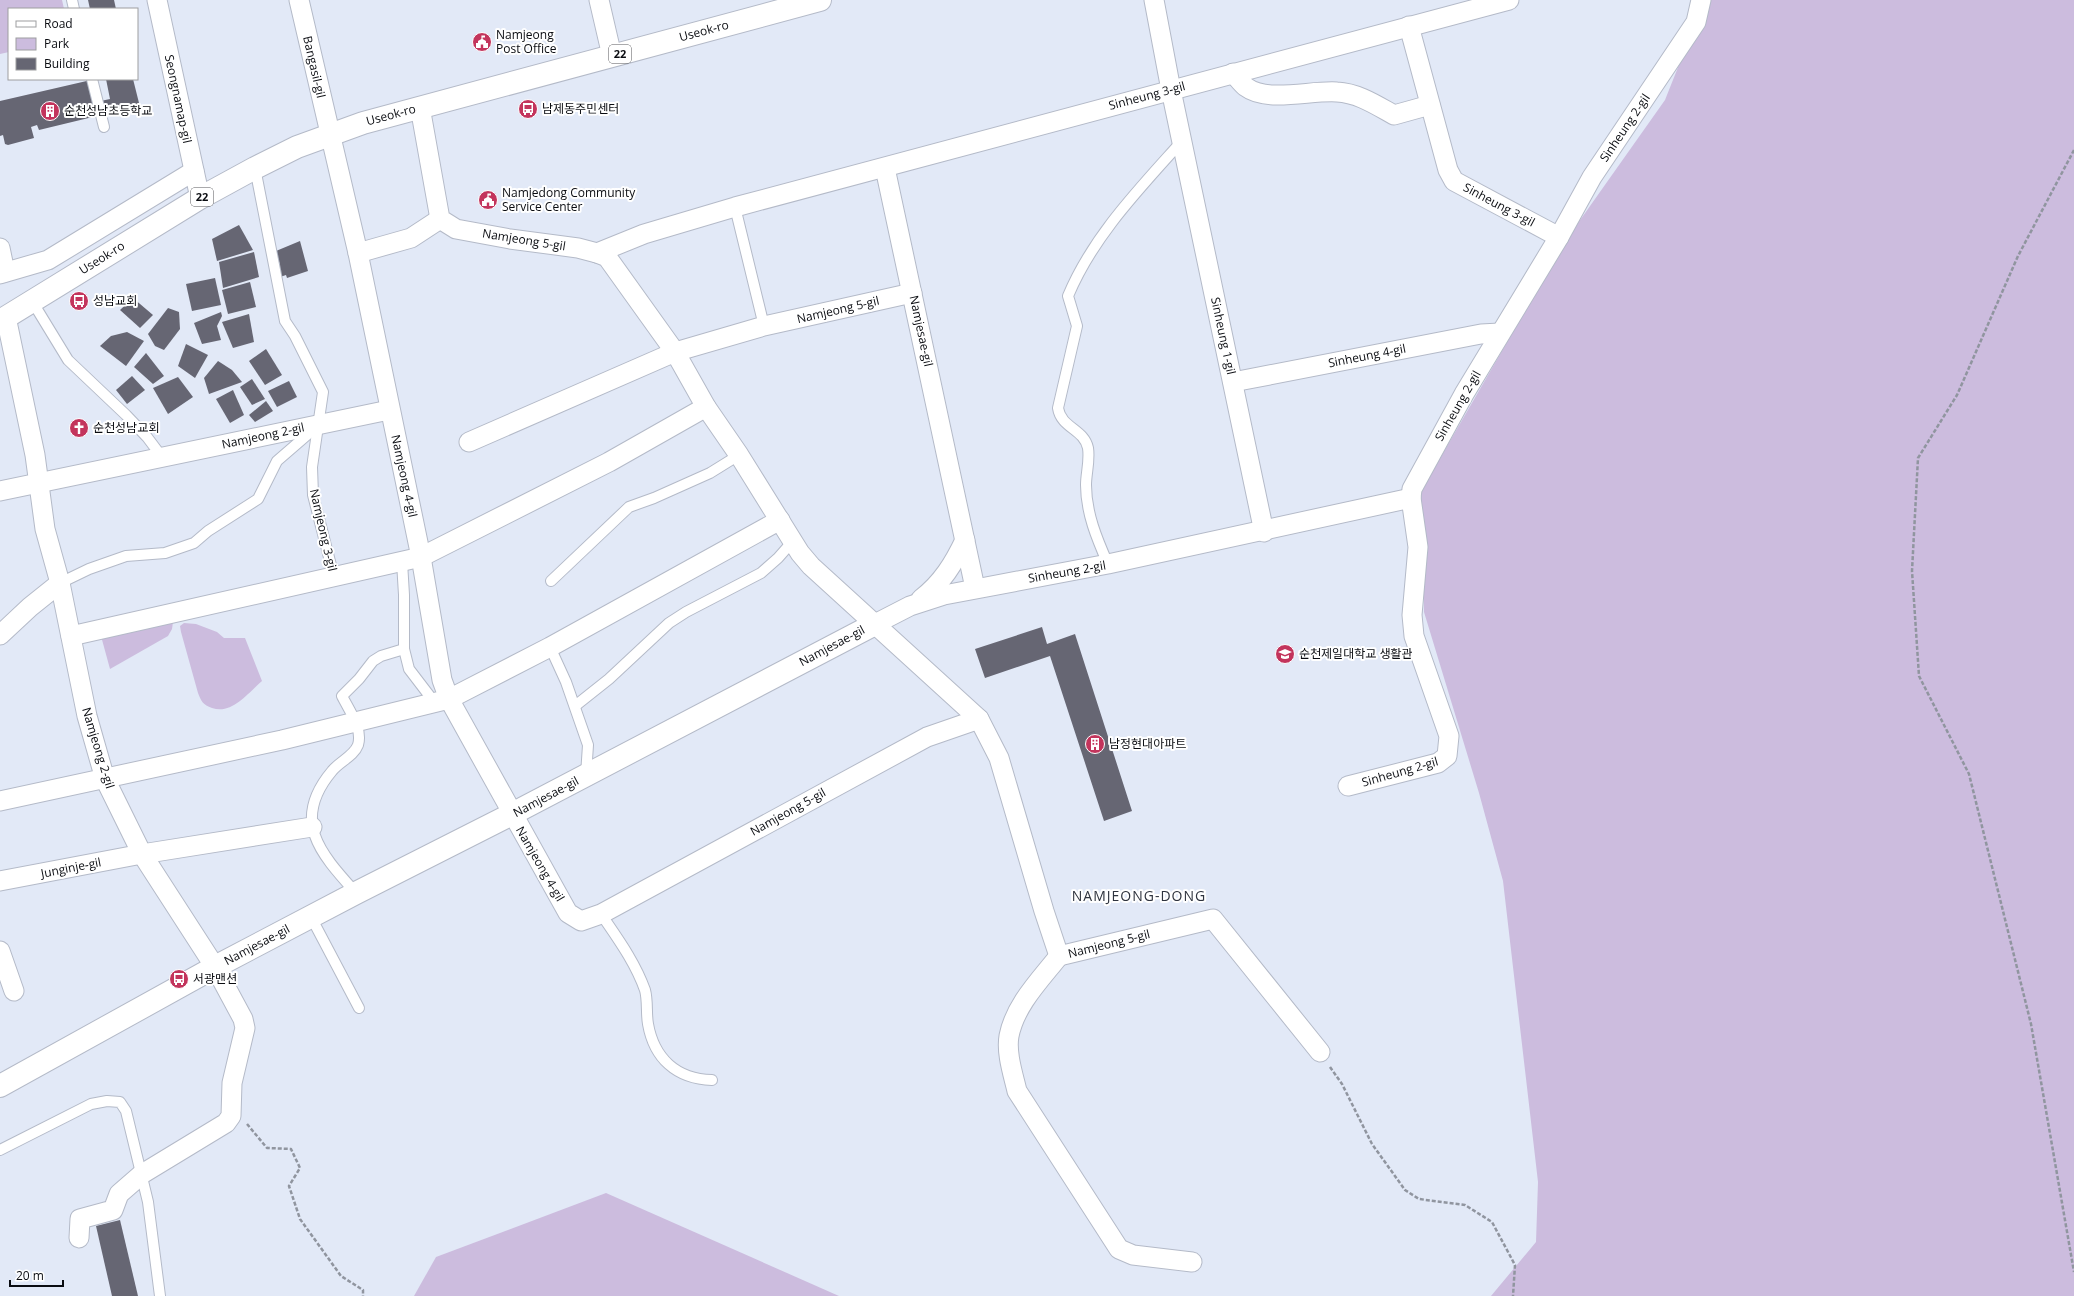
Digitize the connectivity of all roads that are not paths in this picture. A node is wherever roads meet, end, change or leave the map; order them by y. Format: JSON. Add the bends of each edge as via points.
{"nodes":[{"id":1,"x":157,"y":0,"type":"edge"},
{"id":2,"x":298,"y":0,"type":"edge"},
{"id":3,"x":599,"y":0,"type":"edge"},
{"id":4,"x":820,"y":0,"type":"edge"},
{"id":5,"x":1154,"y":0,"type":"edge"},
{"id":6,"x":1509,"y":0,"type":"edge"},
{"id":7,"x":1701,"y":0,"type":"edge"},
{"id":8,"x":1408,"y":26,"type":"junction"},
{"id":9,"x":612,"y":56,"type":"junction"},
{"id":10,"x":1233,"y":73,"type":"junction"},
{"id":11,"x":92,"y":80,"type":"edge"},
{"id":12,"x":1171,"y":90,"type":"junction"},
{"id":13,"x":1430,"y":105,"type":"junction"},
{"id":14,"x":420,"y":107,"type":"junction"},
{"id":15,"x":104,"y":126,"type":"dead end"},
{"id":16,"x":329,"y":134,"type":"junction"},
{"id":17,"x":1182,"y":141,"type":"junction"},
{"id":18,"x":255,"y":168,"type":"junction"},
{"id":19,"x":885,"y":168,"type":"junction"},
{"id":20,"x":194,"y":171,"type":"junction"},
{"id":21,"x":200,"y":198,"type":"junction"},
{"id":22,"x":735,"y":207,"type":"junction"},
{"id":23,"x":440,"y":219,"type":"junction"},
{"id":24,"x":1559,"y":237,"type":"junction"},
{"id":25,"x":0,"y":248,"type":"edge"},
{"id":26,"x":597,"y":252,"type":"junction"},
{"id":27,"x":358,"y":253,"type":"junction"},
{"id":28,"x":3,"y":273,"type":"edge"},
{"id":29,"x":912,"y":293,"type":"junction"},
{"id":30,"x":32,"y":302,"type":"junction"},
{"id":31,"x":3,"y":319,"type":"edge"},
{"id":32,"x":764,"y":326,"type":"junction"},
{"id":33,"x":1500,"y":333,"type":"junction"},
{"id":34,"x":675,"y":352,"type":"junction"},
{"id":35,"x":1233,"y":382,"type":"junction"},
{"id":36,"x":706,"y":407,"type":"junction"},
{"id":37,"x":389,"y":410,"type":"junction"},
{"id":38,"x":318,"y":425,"type":"junction"},
{"id":39,"x":468,"y":442,"type":"dead end"},
{"id":40,"x":739,"y":455,"type":"junction"},
{"id":41,"x":162,"y":457,"type":"junction"},
{"id":42,"x":38,"y":482,"type":"junction"},
{"id":43,"x":0,"y":490,"type":"edge"},
{"id":44,"x":1411,"y":498,"type":"junction"},
{"id":45,"x":780,"y":520,"type":"junction"},
{"id":46,"x":1264,"y":532,"type":"junction"},
{"id":47,"x":965,"y":540,"type":"junction"},
{"id":48,"x":792,"y":541,"type":"junction"},
{"id":49,"x":421,"y":557,"type":"junction"},
{"id":50,"x":402,"y":562,"type":"junction"},
{"id":51,"x":1108,"y":564,"type":"junction"},
{"id":52,"x":334,"y":577,"type":"junction"},
{"id":53,"x":551,"y":581,"type":"dead end"},
{"id":54,"x":60,"y":583,"type":"junction"},
{"id":55,"x":975,"y":588,"type":"junction"},
{"id":56,"x":913,"y":605,"type":"junction"},
{"id":57,"x":875,"y":624,"type":"junction"},
{"id":58,"x":0,"y":635,"type":"edge"},
{"id":59,"x":71,"y":636,"type":"junction"},
{"id":60,"x":550,"y":647,"type":"junction"},
{"id":61,"x":404,"y":649,"type":"junction"},
{"id":62,"x":442,"y":701,"type":"junction"},
{"id":63,"x":575,"y":706,"type":"junction"},
{"id":64,"x":979,"y":719,"type":"junction"},
{"id":65,"x":355,"y":722,"type":"junction"},
{"id":66,"x":586,"y":776,"type":"junction"},
{"id":67,"x":105,"y":779,"type":"junction"},
{"id":68,"x":1348,"y":786,"type":"dead end"},
{"id":69,"x":0,"y":801,"type":"edge"},
{"id":70,"x":512,"y":814,"type":"junction"},
{"id":71,"x":312,"y":827,"type":"junction"},
{"id":72,"x":142,"y":854,"type":"junction"},
{"id":73,"x":0,"y":882,"type":"edge"},
{"id":74,"x":356,"y":893,"type":"junction"},
{"id":75,"x":601,"y":914,"type":"junction"},
{"id":76,"x":311,"y":917,"type":"junction"},
{"id":77,"x":0,"y":951,"type":"edge"},
{"id":78,"x":1059,"y":956,"type":"junction"},
{"id":79,"x":215,"y":967,"type":"junction"},
{"id":80,"x":14,"y":991,"type":"dead end"},
{"id":81,"x":360,"y":1008,"type":"dead end"},
{"id":82,"x":1320,"y":1052,"type":"road end"},
{"id":83,"x":712,"y":1080,"type":"dead end"},
{"id":84,"x":0,"y":1086,"type":"edge"},
{"id":85,"x":0,"y":1150,"type":"edge"},
{"id":86,"x":142,"y":1174,"type":"junction"},
{"id":87,"x":80,"y":1238,"type":"dead end"},
{"id":88,"x":1192,"y":1262,"type":"dead end"},
{"id":89,"x":160,"y":1296,"type":"edge"}],
"edges":[{"from":1,"to":20,"type":"street","name":"Seongnamap-gil"},
{"from":2,"to":16,"type":"street","name":"Bangasil-gil"},
{"from":3,"to":9,"type":"street"},
{"from":4,"to":9,"type":"street","name":"Useok-ro","number":"22"},
{"from":5,"to":12,"type":"street","name":"Sinheung 1-gil"},
{"from":6,"to":8,"type":"street","name":"Sinheung 3-gil"},
{"from":7,"to":24,"type":"street","name":"Sinheung 2-gil","via":[[1696,22],[1592,177]]},
{"from":8,"to":10,"type":"street","name":"Sinheung 3-gil"},
{"from":8,"to":13,"type":"street","name":"Sinheung 3-gil"},
{"from":9,"to":14,"type":"street","name":"Useok-ro","number":"22"},
{"from":10,"to":12,"type":"street","name":"Sinheung 3-gil"},
{"from":10,"to":13,"type":"street","via":[[1246,87],[1259,92],[1283,95],[1337,92],[1360,97],[1394,115]]},
{"from":11,"to":15,"type":"lane"},
{"from":12,"to":17,"type":"street","name":"Sinheung 1-gil"},
{"from":12,"to":19,"type":"street","name":"Sinheung 3-gil"},
{"from":13,"to":24,"type":"street","name":"Sinheung 3-gil","via":[[1448,170],[1454,181]]},
{"from":14,"to":16,"type":"street","name":"Useok-ro","number":"22"},
{"from":14,"to":23,"type":"street"},
{"from":16,"to":18,"type":"street","name":"Useok-ro","number":"22","via":[[297,146]]},
{"from":16,"to":27,"type":"street","name":"Namjeong 4-gil"},
{"from":17,"to":35,"type":"street","name":"Sinheung 1-gil"},
{"from":17,"to":51,"type":"lane","via":[[1120,210],[1085,264],[1068,296],[1076,326],[1058,408],[1059,417],[1081,435],[1088,447],[1088,511]]},
{"from":18,"to":21,"type":"street","name":"Useok-ro","number":"22"},
{"from":18,"to":38,"type":"lane","name":"Namjeong 3-gil","via":[[285,321],[323,392]]},
{"from":19,"to":22,"type":"street"},
{"from":19,"to":29,"type":"street","name":"Namjesae-gil"},
{"from":20,"to":21,"type":"street","name":"Seongnamap-gil"},
{"from":20,"to":28,"type":"street","via":[[48,260]]},
{"from":21,"to":30,"type":"street","name":"Useok-ro","number":"22"},
{"from":22,"to":26,"type":"street","via":[[644,234]]},
{"from":22,"to":32,"type":"lane"},
{"from":23,"to":26,"type":"street","name":"Namjeong 5-gil","via":[[456,229]]},
{"from":23,"to":27,"type":"street","via":[[411,238]]},
{"from":24,"to":33,"type":"street","name":"Sinheung 2-gil"},
{"from":25,"to":28,"type":"street"},
{"from":26,"to":34,"type":"street","name":"Namjeong 5-gil","via":[[607,257]]},
{"from":27,"to":37,"type":"street","name":"Namjeong 4-gil"},
{"from":29,"to":32,"type":"street","name":"Namjeong 5-gil"},
{"from":29,"to":47,"type":"street","name":"Namjesae-gil"},
{"from":30,"to":31,"type":"street","name":"Useok-ro","number":"22"},
{"from":30,"to":41,"type":"lane","via":[[68,360],[126,415]]},
{"from":31,"to":42,"type":"street","name":"Namjeong 2-gil","via":[[35,455]]},
{"from":32,"to":34,"type":"street","name":"Namjeong 5-gil"},
{"from":33,"to":35,"type":"street","name":"Sinheung 4-gil","via":[[1481,334]]},
{"from":33,"to":44,"type":"street","name":"Sinheung 2-gil","via":[[1424,465],[1412,489]]},
{"from":34,"to":36,"type":"street","name":"Namjeong 5-gil"},
{"from":34,"to":39,"type":"street","name":"Namjeong 5-gil"},
{"from":35,"to":46,"type":"street","name":"Sinheung 1-gil"},
{"from":36,"to":40,"type":"street","name":"Namjeong 5-gil"},
{"from":36,"to":49,"type":"street","via":[[609,462]]},
{"from":37,"to":38,"type":"street"},
{"from":37,"to":49,"type":"street","name":"Namjeong 4-gil"},
{"from":38,"to":41,"type":"street","name":"Namjeong 2-gil"},
{"from":38,"to":52,"type":"lane","name":"Namjeong 3-gil","via":[[312,467],[313,495]]},
{"from":38,"to":54,"type":"lane","name":"Namjeong 2-gil","via":[[277,462],[258,499],[194,543],[165,552],[126,556]]},
{"from":40,"to":45,"type":"street","name":"Namjeong 5-gil"},
{"from":40,"to":53,"type":"lane","via":[[710,473],[629,507]]},
{"from":41,"to":42,"type":"street","name":"Namjeong 2-gil"},
{"from":42,"to":43,"type":"street"},
{"from":42,"to":54,"type":"street","name":"Namjeong 2-gil","via":[[45,529]]},
{"from":44,"to":46,"type":"street","name":"Sinheung 2-gil"},
{"from":44,"to":68,"type":"street","name":"Sinheung 2-gil","via":[[1418,547],[1412,615],[1414,636],[1450,736],[1447,756],[1438,763]]},
{"from":45,"to":48,"type":"street","name":"Namjeong 5-gil"},
{"from":45,"to":60,"type":"street"},
{"from":46,"to":51,"type":"street","name":"Sinheung 2-gil"},
{"from":47,"to":55,"type":"street","name":"Namjesae-gil"},
{"from":47,"to":56,"type":"street","via":[[943,580]]},
{"from":48,"to":57,"type":"street","name":"Namjeong 5-gil","via":[[811,566]]},
{"from":48,"to":63,"type":"lane","via":[[761,573],[669,623],[609,679]]},
{"from":49,"to":50,"type":"street","name":"Namjeong 3-gil"},
{"from":49,"to":62,"type":"street","name":"Namjeong 4-gil","via":[[442,680]]},
{"from":50,"to":52,"type":"street","name":"Namjeong 3-gil"},
{"from":50,"to":61,"type":"lane"},
{"from":51,"to":55,"type":"street","name":"Sinheung 2-gil"},
{"from":52,"to":59,"type":"street"},
{"from":54,"to":58,"type":"street"},
{"from":54,"to":59,"type":"street","name":"Namjeong 2-gil"},
{"from":55,"to":56,"type":"street","name":"Sinheung 2-gil"},
{"from":56,"to":57,"type":"street","name":"Sinheung 2-gil"},
{"from":57,"to":64,"type":"street","name":"Namjeong 5-gil"},
{"from":57,"to":66,"type":"street","name":"Namjesae-gil"},
{"from":59,"to":67,"type":"street","name":"Namjeong 2-gil","via":[[87,716]]},
{"from":60,"to":62,"type":"street"},
{"from":60,"to":63,"type":"lane"},
{"from":61,"to":62,"type":"lane","via":[[409,669]]},
{"from":61,"to":65,"type":"lane","via":[[373,661],[342,696]]},
{"from":62,"to":65,"type":"street"},
{"from":62,"to":70,"type":"street","name":"Namjeong 4-gil"},
{"from":63,"to":66,"type":"lane","via":[[588,745]]},
{"from":64,"to":75,"type":"street","name":"Namjeong 5-gil","via":[[928,737]]},
{"from":64,"to":78,"type":"street","name":"Namjeong 5-gil","via":[[999,758]]},
{"from":65,"to":67,"type":"street"},
{"from":65,"to":71,"type":"lane","via":[[358,746],[326,779],[313,810]]},
{"from":66,"to":70,"type":"street","name":"Namjesae-gil"},
{"from":67,"to":69,"type":"street"},
{"from":67,"to":72,"type":"street","name":"Namjeong 2-gil"},
{"from":70,"to":74,"type":"street","name":"Namjesae-gil"},
{"from":70,"to":75,"type":"street","name":"Namjeong 4-gil","via":[[568,913],[580,920]]},
{"from":71,"to":72,"type":"street"},
{"from":71,"to":74,"type":"lane","via":[[318,847]]},
{"from":72,"to":73,"type":"street","name":"Junginje-gil"},
{"from":72,"to":79,"type":"street","name":"Namjeong 2-gil"},
{"from":74,"to":76,"type":"street","name":"Namjesae-gil"},
{"from":75,"to":83,"type":"lane","via":[[623,944],[645,992],[651,1040],[658,1054],[674,1069],[688,1076]]},
{"from":76,"to":79,"type":"street","name":"Namjesae-gil"},
{"from":76,"to":81,"type":"lane"},
{"from":77,"to":80,"type":"street"},
{"from":78,"to":82,"type":"street","name":"Namjeong 5-gil","via":[[1213,919]]},
{"from":78,"to":88,"type":"street","via":[[1016,1013],[1009,1037],[1011,1068],[1017,1091],[1119,1249],[1132,1255]]},
{"from":79,"to":84,"type":"street","name":"Namjesae-gil"},
{"from":79,"to":86,"type":"street","name":"Namjesae-gil","via":[[243,1019],[245,1028],[232,1083],[231,1116],[226,1123]]},
{"from":85,"to":86,"type":"lane","via":[[91,1104],[120,1102],[126,1111]]},
{"from":86,"to":87,"type":"street","name":"Namjesae-gil","via":[[119,1194],[113,1210],[80,1219]]},
{"from":86,"to":89,"type":"lane"}]}
